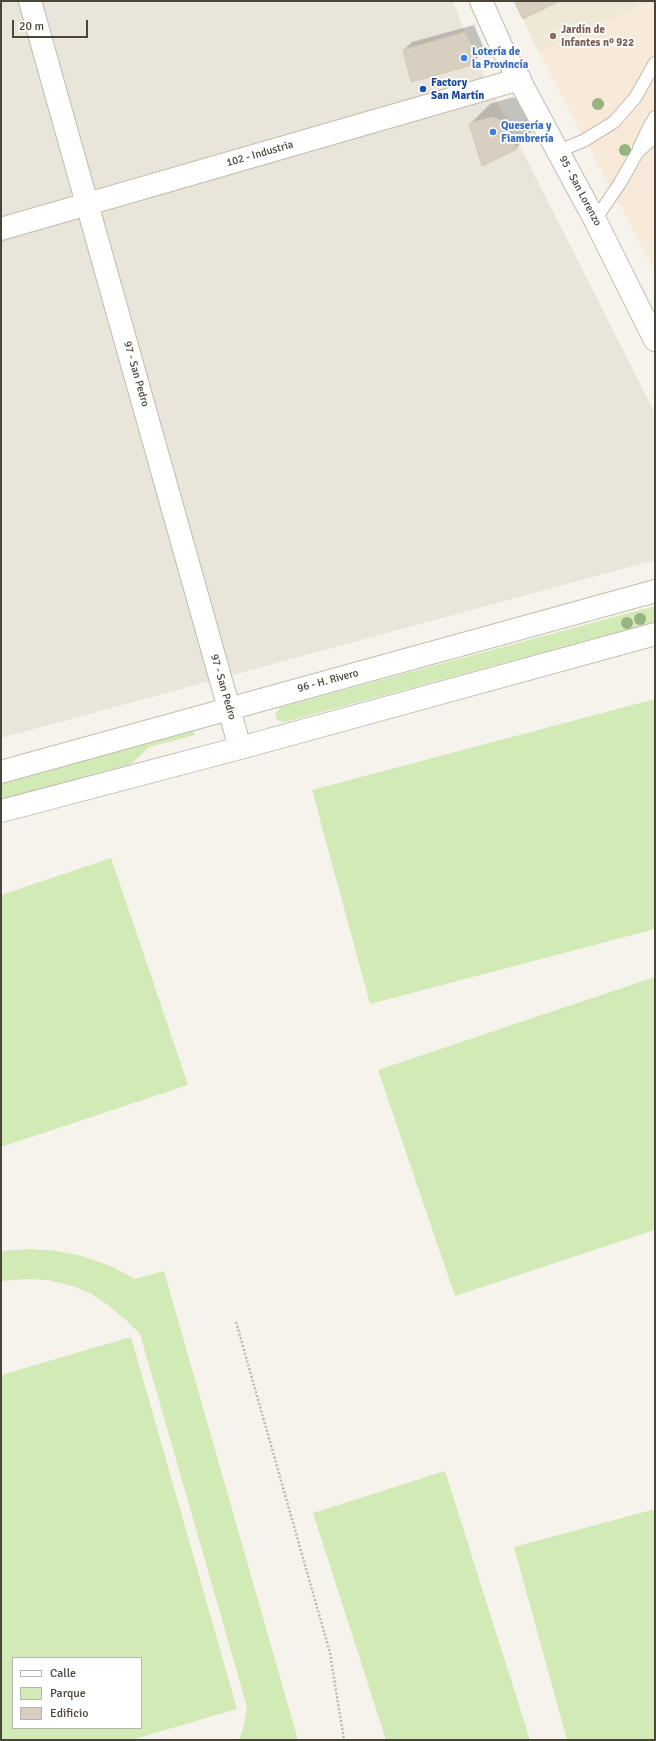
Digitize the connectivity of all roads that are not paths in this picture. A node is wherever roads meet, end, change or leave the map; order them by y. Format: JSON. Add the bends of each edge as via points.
{"nodes":[{"id":1,"x":30,"y":1,"type":"edge"},
{"id":2,"x":481,"y":1,"type":"edge"},
{"id":3,"x":655,"y":63,"type":"edge"},
{"id":4,"x":520,"y":79,"type":"junction"},
{"id":5,"x":655,"y":117,"type":"edge"},
{"id":6,"x":655,"y":136,"type":"edge"},
{"id":7,"x":559,"y":151,"type":"junction"},
{"id":8,"x":637,"y":153,"type":"junction"},
{"id":9,"x":88,"y":204,"type":"junction"},
{"id":10,"x":595,"y":220,"type":"junction"},
{"id":11,"x":1,"y":229,"type":"edge"},
{"id":12,"x":655,"y":340,"type":"edge"},
{"id":13,"x":655,"y":591,"type":"edge"},
{"id":14,"x":655,"y":634,"type":"edge"},
{"id":15,"x":229,"y":708,"type":"junction"},
{"id":16,"x":240,"y":748,"type":"junction"},
{"id":17,"x":1,"y":772,"type":"edge"},
{"id":18,"x":1,"y":811,"type":"edge"}],
"edges":[{"from":1,"to":9,"type":"street","name":"97 - San Pedro"},
{"from":2,"to":4,"type":"street","name":"95 - San Lorenzo","via":[[502,48]]},
{"from":3,"to":7,"type":"lane","via":[[634,98],[614,122],[585,140]]},
{"from":4,"to":7,"type":"street","name":"95 - San Lorenzo"},
{"from":4,"to":9,"type":"street","name":"102 - Industria"},
{"from":5,"to":8,"type":"lane"},
{"from":6,"to":8,"type":"lane"},
{"from":7,"to":10,"type":"street","name":"95 - San Lorenzo"},
{"from":8,"to":10,"type":"lane"},
{"from":9,"to":11,"type":"street","name":"102 - Industria"},
{"from":9,"to":15,"type":"street","name":"97 - San Pedro"},
{"from":10,"to":12,"type":"street","name":"95 - San Lorenzo"},
{"from":13,"to":15,"type":"street","name":"96 - H. Rivero"},
{"from":14,"to":16,"type":"street"},
{"from":15,"to":16,"type":"street","name":"97 - San Pedro"},
{"from":15,"to":17,"type":"street","name":"96 - H. Rivero"},
{"from":16,"to":18,"type":"street"}]}
